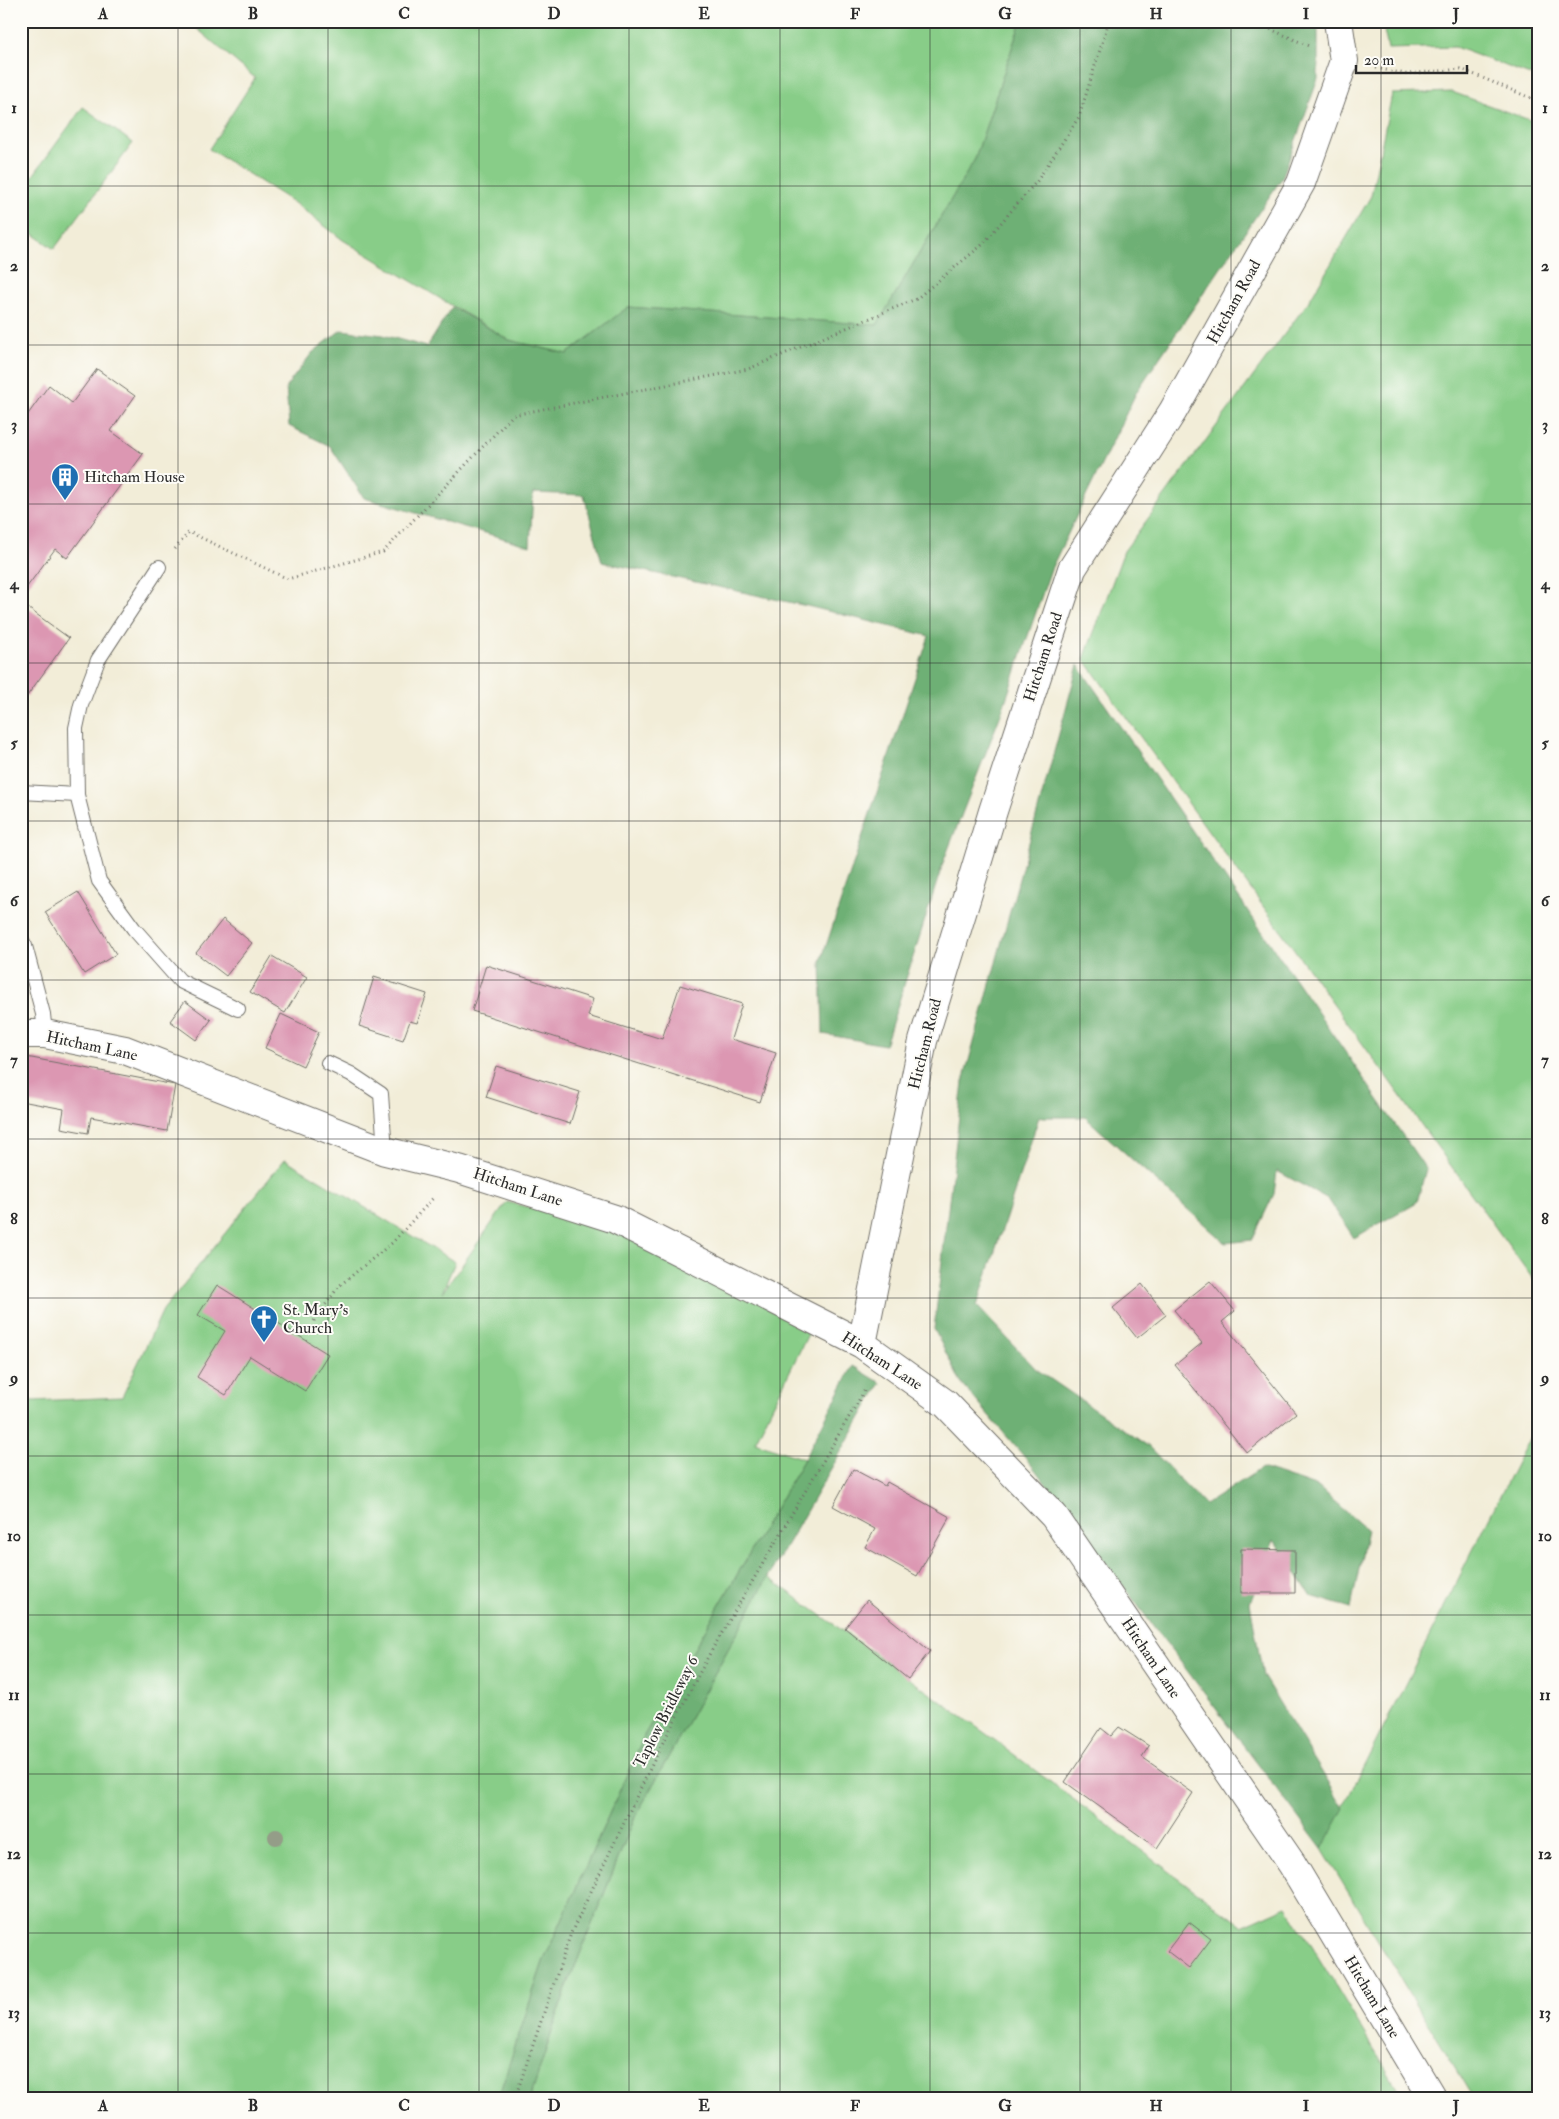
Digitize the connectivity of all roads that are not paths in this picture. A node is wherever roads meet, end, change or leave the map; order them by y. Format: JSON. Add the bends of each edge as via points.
{"nodes":[{"id":1,"x":1338,"y":21,"type":"edge"},
{"id":2,"x":159,"y":567,"type":"road end"},
{"id":3,"x":21,"y":792,"type":"edge"},
{"id":4,"x":77,"y":795,"type":"junction"},
{"id":5,"x":21,"y":939,"type":"edge"},
{"id":6,"x":238,"y":1009,"type":"dead end"},
{"id":7,"x":33,"y":1034,"type":"edge"},
{"id":8,"x":328,"y":1063,"type":"dead end"},
{"id":9,"x":385,"y":1152,"type":"junction"},
{"id":10,"x":873,"y":1351,"type":"junction"},
{"id":11,"x":1432,"y":2098,"type":"edge"}],
"edges":[{"from":1,"to":10,"type":"street","name":"Hitcham Road","via":[[1344,61],[1301,183],[1173,411],[1072,569],[993,811],[924,1041]]},
{"from":2,"to":4,"type":"lane","via":[[98,660],[81,706],[76,728]]},
{"from":3,"to":4,"type":"lane"},
{"from":4,"to":6,"type":"lane","via":[[99,881],[134,929],[180,980]]},
{"from":5,"to":7,"type":"lane","via":[[43,1014]]},
{"from":7,"to":9,"type":"street","name":"Hitcham Lane","via":[[125,1050]]},
{"from":8,"to":9,"type":"lane","via":[[381,1094]]},
{"from":9,"to":10,"type":"street","name":"Hitcham Lane","via":[[459,1168],[615,1219]]},
{"from":10,"to":11,"type":"street","name":"Hitcham Lane","via":[[946,1404],[1054,1516],[1292,1864]]}]}
